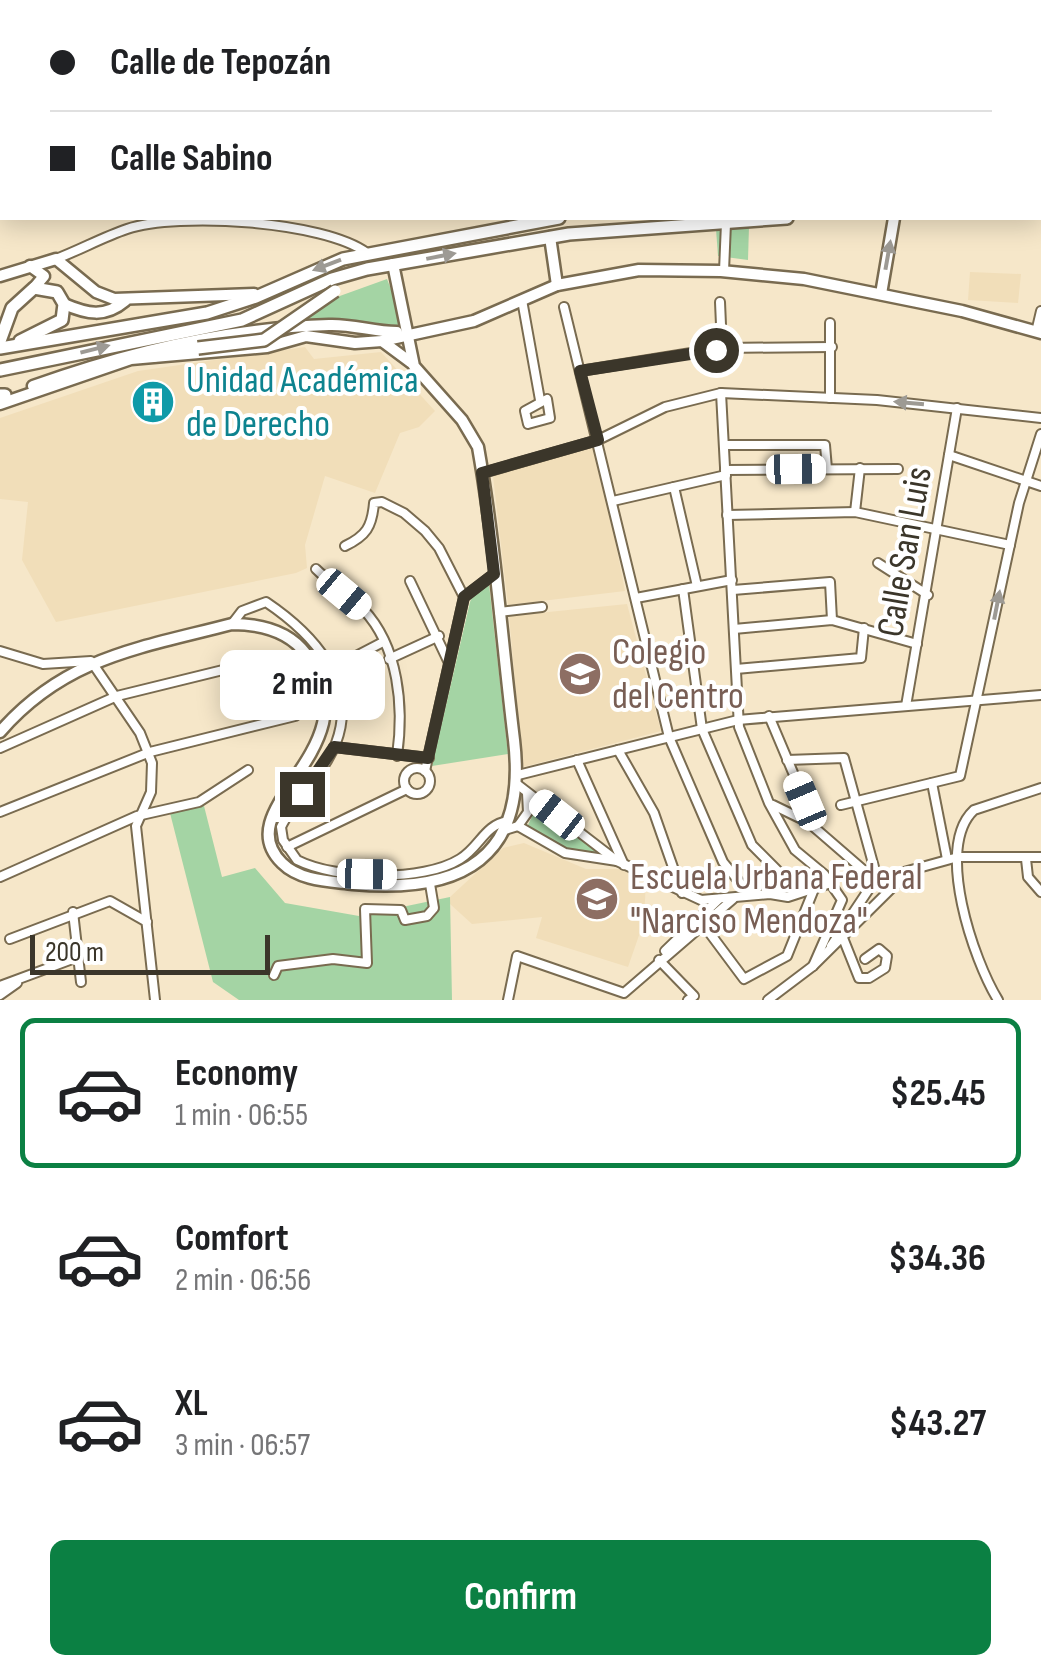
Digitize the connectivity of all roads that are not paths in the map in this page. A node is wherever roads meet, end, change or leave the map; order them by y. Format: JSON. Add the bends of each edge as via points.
{"nodes":[{"id":1,"x":222,"y":220,"type":"edge"},
{"id":2,"x":239,"y":220,"type":"edge"},
{"id":3,"x":548,"y":220,"type":"edge"},
{"id":4,"x":763,"y":220,"type":"edge"},
{"id":5,"x":894,"y":220,"type":"edge"},
{"id":6,"x":726,"y":223,"type":"junction"},
{"id":7,"x":550,"y":237,"type":"junction"},
{"id":8,"x":367,"y":252,"type":"junction"},
{"id":9,"x":56,"y":259,"type":"junction"},
{"id":10,"x":394,"y":264,"type":"junction"},
{"id":11,"x":25,"y":265,"type":"junction"},
{"id":12,"x":367,"y":269,"type":"junction"},
{"id":13,"x":725,"y":269,"type":"junction"},
{"id":14,"x":0,"y":276,"type":"edge"},
{"id":15,"x":557,"y":283,"type":"junction"},
{"id":16,"x":34,"y":288,"type":"junction"},
{"id":17,"x":265,"y":293,"type":"junction"},
{"id":18,"x":881,"y":293,"type":"junction"},
{"id":19,"x":125,"y":300,"type":"junction"},
{"id":20,"x":522,"y":300,"type":"junction"},
{"id":21,"x":720,"y":302,"type":"dead end"},
{"id":22,"x":64,"y":304,"type":"junction"},
{"id":23,"x":564,"y":307,"type":"dead end"},
{"id":24,"x":1041,"y":311,"type":"edge"},
{"id":25,"x":5,"y":315,"type":"edge"},
{"id":26,"x":830,"y":323,"type":"dead end"},
{"id":27,"x":325,"y":330,"type":"junction"},
{"id":28,"x":1040,"y":330,"type":"edge"},
{"id":29,"x":407,"y":333,"type":"junction"},
{"id":30,"x":382,"y":340,"type":"junction"},
{"id":31,"x":2,"y":342,"type":"edge"},
{"id":32,"x":832,"y":347,"type":"junction"},
{"id":33,"x":722,"y":348,"type":"junction"},
{"id":34,"x":154,"y":356,"type":"junction"},
{"id":35,"x":414,"y":366,"type":"junction"},
{"id":36,"x":0,"y":370,"type":"edge"},
{"id":37,"x":580,"y":371,"type":"junction"},
{"id":38,"x":721,"y":393,"type":"junction"},
{"id":39,"x":1,"y":398,"type":"edge"},
{"id":40,"x":830,"y":398,"type":"junction"},
{"id":41,"x":540,"y":400,"type":"dead end"},
{"id":42,"x":957,"y":408,"type":"junction"},
{"id":43,"x":1041,"y":418,"type":"edge"},
{"id":44,"x":1041,"y":434,"type":"edge"},
{"id":45,"x":598,"y":440,"type":"junction"},
{"id":46,"x":724,"y":445,"type":"junction"},
{"id":47,"x":950,"y":455,"type":"junction"},
{"id":48,"x":827,"y":468,"type":"junction"},
{"id":49,"x":860,"y":468,"type":"junction"},
{"id":50,"x":898,"y":469,"type":"dead end"},
{"id":51,"x":725,"y":472,"type":"junction"},
{"id":52,"x":482,"y":473,"type":"junction"},
{"id":53,"x":1026,"y":480,"type":"junction"},
{"id":54,"x":1041,"y":486,"type":"edge"},
{"id":55,"x":674,"y":487,"type":"junction"},
{"id":56,"x":613,"y":501,"type":"junction"},
{"id":57,"x":856,"y":512,"type":"junction"},
{"id":58,"x":728,"y":515,"type":"junction"},
{"id":59,"x":938,"y":527,"type":"junction"},
{"id":60,"x":1010,"y":545,"type":"junction"},
{"id":61,"x":345,"y":546,"type":"dead end"},
{"id":62,"x":878,"y":563,"type":"dead end"},
{"id":63,"x":316,"y":568,"type":"dead end"},
{"id":64,"x":494,"y":574,"type":"junction"},
{"id":65,"x":732,"y":580,"type":"junction"},
{"id":66,"x":410,"y":582,"type":"dead end"},
{"id":67,"x":696,"y":586,"type":"junction"},
{"id":68,"x":683,"y":589,"type":"junction"},
{"id":69,"x":732,"y":590,"type":"junction"},
{"id":70,"x":928,"y":594,"type":"junction"},
{"id":71,"x":464,"y":597,"type":"junction"},
{"id":72,"x":636,"y":598,"type":"junction"},
{"id":73,"x":542,"y":608,"type":"dead end"},
{"id":74,"x":499,"y":612,"type":"junction"},
{"id":75,"x":832,"y":620,"type":"junction"},
{"id":76,"x":232,"y":624,"type":"junction"},
{"id":77,"x":864,"y":628,"type":"junction"},
{"id":78,"x":734,"y":629,"type":"junction"},
{"id":79,"x":439,"y":636,"type":"junction"},
{"id":80,"x":383,"y":642,"type":"junction"},
{"id":81,"x":917,"y":644,"type":"junction"},
{"id":82,"x":0,"y":651,"type":"edge"},
{"id":83,"x":389,"y":659,"type":"junction"},
{"id":84,"x":91,"y":662,"type":"junction"},
{"id":85,"x":450,"y":667,"type":"junction"},
{"id":86,"x":333,"y":668,"type":"junction"},
{"id":87,"x":736,"y":670,"type":"junction"},
{"id":88,"x":1041,"y":695,"type":"edge"},
{"id":89,"x":117,"y":696,"type":"junction"},
{"id":90,"x":978,"y":701,"type":"junction"},
{"id":91,"x":906,"y":706,"type":"junction"},
{"id":92,"x":769,"y":716,"type":"junction"},
{"id":93,"x":738,"y":720,"type":"junction"},
{"id":94,"x":702,"y":728,"type":"junction"},
{"id":95,"x":0,"y":732,"type":"edge"},
{"id":96,"x":670,"y":737,"type":"junction"},
{"id":97,"x":334,"y":747,"type":"junction"},
{"id":98,"x":0,"y":748,"type":"edge"},
{"id":99,"x":618,"y":750,"type":"junction"},
{"id":100,"x":150,"y":752,"type":"junction"},
{"id":101,"x":397,"y":756,"type":"junction"},
{"id":102,"x":428,"y":758,"type":"junction"},
{"id":103,"x":577,"y":760,"type":"junction"},
{"id":104,"x":787,"y":760,"type":"junction"},
{"id":105,"x":248,"y":770,"type":"dead end"},
{"id":106,"x":426,"y":770,"type":"junction"},
{"id":107,"x":932,"y":783,"type":"junction"},
{"id":108,"x":521,"y":784,"type":"junction"},
{"id":109,"x":1041,"y":788,"type":"edge"},
{"id":110,"x":406,"y":790,"type":"junction"},
{"id":111,"x":858,"y":800,"type":"junction"},
{"id":112,"x":805,"y":801,"type":"dead end"},
{"id":113,"x":770,"y":803,"type":"junction"},
{"id":114,"x":841,"y":804,"type":"dead end"},
{"id":115,"x":0,"y":812,"type":"edge"},
{"id":116,"x":137,"y":816,"type":"junction"},
{"id":117,"x":511,"y":826,"type":"junction"},
{"id":118,"x":286,"y":847,"type":"junction"},
{"id":119,"x":1041,"y":857,"type":"edge"},
{"id":120,"x":953,"y":858,"type":"junction"},
{"id":121,"x":1026,"y":859,"type":"junction"},
{"id":122,"x":620,"y":863,"type":"junction"},
{"id":123,"x":910,"y":871,"type":"junction"},
{"id":124,"x":0,"y":877,"type":"edge"},
{"id":125,"x":876,"y":879,"type":"junction"},
{"id":126,"x":830,"y":883,"type":"junction"},
{"id":127,"x":430,"y":884,"type":"junction"},
{"id":128,"x":814,"y":889,"type":"junction"},
{"id":129,"x":1041,"y":892,"type":"edge"},
{"id":130,"x":682,"y":893,"type":"junction"},
{"id":131,"x":770,"y":894,"type":"junction"},
{"id":132,"x":750,"y":895,"type":"junction"},
{"id":133,"x":734,"y":898,"type":"junction"},
{"id":134,"x":719,"y":899,"type":"junction"},
{"id":135,"x":73,"y":912,"type":"junction"},
{"id":136,"x":147,"y":922,"type":"junction"},
{"id":137,"x":703,"y":924,"type":"junction"},
{"id":138,"x":843,"y":938,"type":"junction"},
{"id":139,"x":10,"y":939,"type":"dead end"},
{"id":140,"x":830,"y":951,"type":"junction"},
{"id":141,"x":78,"y":957,"type":"junction"},
{"id":142,"x":865,"y":959,"type":"dead end"},
{"id":143,"x":658,"y":960,"type":"junction"},
{"id":144,"x":813,"y":966,"type":"junction"},
{"id":145,"x":274,"y":975,"type":"dead end"},
{"id":146,"x":20,"y":981,"type":"junction"},
{"id":147,"x":81,"y":982,"type":"dead end"},
{"id":148,"x":0,"y":986,"type":"edge"},
{"id":149,"x":0,"y":995,"type":"edge"},
{"id":150,"x":155,"y":1000,"type":"edge"},
{"id":151,"x":508,"y":1000,"type":"edge"},
{"id":152,"x":688,"y":1000,"type":"edge"},
{"id":153,"x":768,"y":1000,"type":"edge"},
{"id":154,"x":998,"y":1000,"type":"edge"}],
"edges":[{"from":1,"to":9,"type":"street","via":[[130,228]]},
{"from":2,"to":8,"type":"street","via":[[349,239]]},
{"from":3,"to":8,"type":"main road"},
{"from":4,"to":6,"type":"main road"},
{"from":18,"to":5,"type":"street","one_way":true},
{"from":6,"to":7,"type":"main road"},
{"from":6,"to":13,"type":"street"},
{"from":10,"to":7,"type":"main road","one_way":true},
{"from":7,"to":15,"type":"street"},
{"from":8,"to":17,"type":"main road","one_way":true},
{"from":9,"to":11,"type":"street"},
{"from":9,"to":19,"type":"street","via":[[102,296]]},
{"from":10,"to":12,"type":"main road"},
{"from":10,"to":29,"type":"street"},
{"from":11,"to":14,"type":"street"},
{"from":11,"to":16,"type":"street","via":[[42,272]]},
{"from":12,"to":34,"type":"main road","bridge":true,"via":[[264,340]]},
{"from":36,"to":12,"type":"main road","one_way":true,"via":[[242,320]]},
{"from":13,"to":15,"type":"street","via":[[634,266]]},
{"from":13,"to":18,"type":"street"},
{"from":15,"to":20,"type":"street"},
{"from":15,"to":29,"type":"street","via":[[473,317]]},
{"from":16,"to":22,"type":"main road","via":[[57,292]]},
{"from":16,"to":25,"type":"main road"},
{"from":17,"to":19,"type":"street"},
{"from":17,"to":31,"type":"main road","via":[[207,313]]},
{"from":18,"to":28,"type":"street"},
{"from":19,"to":22,"type":"street","via":[[103,313]]},
{"from":20,"to":29,"type":"street","via":[[474,321]]},
{"from":20,"to":41,"type":"street"},
{"from":21,"to":33,"type":"street"},
{"from":22,"to":31,"type":"main road","via":[[57,326]]},
{"from":23,"to":37,"type":"street"},
{"from":24,"to":28,"type":"street"},
{"from":25,"to":31,"type":"main road"},
{"from":26,"to":32,"type":"street"},
{"from":27,"to":29,"type":"street"},
{"from":27,"to":30,"type":"street","via":[[355,343]]},
{"from":27,"to":34,"type":"street","via":[[183,358]]},
{"from":27,"to":39,"type":"street","via":[[260,330],[135,351]]},
{"from":29,"to":30,"type":"street"},
{"from":29,"to":35,"type":"street"},
{"from":30,"to":35,"type":"street"},
{"from":32,"to":33,"type":"street"},
{"from":32,"to":40,"type":"street"},
{"from":33,"to":37,"type":"street"},
{"from":34,"to":39,"type":"street"},
{"from":35,"to":52,"type":"street","via":[[470,430]]},
{"from":37,"to":45,"type":"street"},
{"from":38,"to":40,"type":"street"},
{"from":38,"to":45,"type":"street","via":[[665,407]]},
{"from":38,"to":46,"type":"street"},
{"from":42,"to":40,"type":"street","one_way":true},
{"from":42,"to":43,"type":"street"},
{"from":42,"to":47,"type":"street","name":"Calle San Luis"},
{"from":44,"to":53,"type":"street"},
{"from":45,"to":52,"type":"street"},
{"from":45,"to":56,"type":"street"},
{"from":46,"to":48,"type":"street","via":[[824,445]]},
{"from":46,"to":51,"type":"street"},
{"from":47,"to":53,"type":"street"},
{"from":47,"to":59,"type":"street","name":"Calle San Luis"},
{"from":48,"to":49,"type":"street"},
{"from":48,"to":51,"type":"street"},
{"from":49,"to":50,"type":"street"},
{"from":49,"to":57,"type":"street"},
{"from":51,"to":55,"type":"street"},
{"from":51,"to":58,"type":"street"},
{"from":52,"to":64,"type":"street"},
{"from":53,"to":54,"type":"street"},
{"from":53,"to":60,"type":"street"},
{"from":55,"to":56,"type":"street"},
{"from":55,"to":67,"type":"street"},
{"from":56,"to":72,"type":"street"},
{"from":57,"to":58,"type":"street"},
{"from":57,"to":59,"type":"street"},
{"from":58,"to":65,"type":"street"},
{"from":59,"to":60,"type":"street"},
{"from":59,"to":70,"type":"street","name":"Calle San Luis"},
{"from":90,"to":60,"type":"street","one_way":true},
{"from":61,"to":71,"type":"street","via":[[365,534],[374,503],[382,502],[404,513],[439,548]]},
{"from":62,"to":70,"type":"street"},
{"from":63,"to":80,"type":"street","via":[[362,609]]},
{"from":64,"to":71,"type":"street"},
{"from":64,"to":74,"type":"street"},
{"from":65,"to":67,"type":"street"},
{"from":65,"to":69,"type":"street"},
{"from":66,"to":79,"type":"street"},
{"from":67,"to":68,"type":"street"},
{"from":68,"to":72,"type":"street"},
{"from":68,"to":94,"type":"street"},
{"from":69,"to":75,"type":"street","via":[[830,582]]},
{"from":69,"to":78,"type":"street"},
{"from":70,"to":81,"type":"street","name":"Calle San Luis"},
{"from":71,"to":85,"type":"street"},
{"from":72,"to":96,"type":"street"},
{"from":73,"to":74,"type":"street"},
{"from":74,"to":108,"type":"street"},
{"from":75,"to":77,"type":"street"},
{"from":75,"to":78,"type":"street"},
{"from":76,"to":84,"type":"street"},
{"from":76,"to":86,"type":"street","via":[[242,611],[266,602],[306,634]]},
{"from":76,"to":127,"type":"street","via":[[256,624],[298,644],[322,679],[326,698],[319,742],[275,806],[268,836],[275,856],[302,876],[375,886]]},
{"from":77,"to":81,"type":"street"},
{"from":77,"to":87,"type":"street","via":[[861,658]]},
{"from":78,"to":87,"type":"street"},
{"from":79,"to":83,"type":"street"},
{"from":79,"to":85,"type":"street"},
{"from":80,"to":83,"type":"street"},
{"from":80,"to":86,"type":"street"},
{"from":81,"to":91,"type":"street","name":"Calle San Luis"},
{"from":82,"to":84,"type":"street","via":[[43,664]]},
{"from":83,"to":101,"type":"street","via":[[400,700]]},
{"from":84,"to":89,"type":"street"},
{"from":84,"to":95,"type":"street","via":[[34,696]]},
{"from":85,"to":102,"type":"street"},
{"from":86,"to":97,"type":"street","via":[[340,710]]},
{"from":87,"to":93,"type":"street"},
{"from":88,"to":90,"type":"street"},
{"from":89,"to":98,"type":"street"},
{"from":89,"to":100,"type":"street"},
{"from":89,"to":100,"type":"street","via":[[268,659],[282,660],[301,676],[310,697],[305,711]]},
{"from":90,"to":91,"type":"street"},
{"from":90,"to":107,"type":"street","via":[[960,776]]},
{"from":91,"to":92,"type":"street"},
{"from":92,"to":93,"type":"street"},
{"from":92,"to":104,"type":"street"},
{"from":93,"to":94,"type":"street"},
{"from":93,"to":113,"type":"street"},
{"from":94,"to":96,"type":"street"},
{"from":94,"to":131,"type":"street","via":[[752,845],[788,880]]},
{"from":96,"to":99,"type":"street"},
{"from":96,"to":132,"type":"street","via":[[723,862]]},
{"from":97,"to":101,"type":"street"},
{"from":97,"to":118,"type":"street","via":[[286,817]]},
{"from":99,"to":103,"type":"street"},
{"from":99,"to":130,"type":"street","via":[[654,813]]},
{"from":100,"to":115,"type":"street"},
{"from":100,"to":116,"type":"street","via":[[153,783]]},
{"from":101,"to":102,"type":"street"},
{"from":102,"to":106,"type":"street"},
{"from":103,"to":108,"type":"street"},
{"from":103,"to":122,"type":"street"},
{"from":104,"to":111,"type":"street","via":[[844,758]]},
{"from":104,"to":112,"type":"street"},
{"from":105,"to":116,"type":"street","via":[[199,802]]},
{"from":106,"to":110,"type":"street","via":[[406,773]]},
{"from":106,"to":110,"type":"street","via":[[426,790]]},
{"from":107,"to":111,"type":"street"},
{"from":107,"to":120,"type":"street"},
{"from":108,"to":117,"type":"street"},
{"from":108,"to":122,"type":"street"},
{"from":109,"to":120,"type":"street","via":[[974,810]]},
{"from":110,"to":118,"type":"street"},
{"from":111,"to":114,"type":"street"},
{"from":111,"to":125,"type":"street"},
{"from":113,"to":125,"type":"street","via":[[808,822]]},
{"from":113,"to":126,"type":"street","via":[[795,850]]},
{"from":116,"to":124,"type":"street"},
{"from":116,"to":136,"type":"street"},
{"from":117,"to":118,"type":"street","via":[[490,827],[459,860],[418,874],[314,867]]},
{"from":117,"to":122,"type":"street","via":[[565,852]]},
{"from":117,"to":127,"type":"street","via":[[469,867]]},
{"from":119,"to":121,"type":"street"},
{"from":120,"to":121,"type":"street"},
{"from":120,"to":123,"type":"street"},
{"from":120,"to":154,"type":"street","via":[[967,923]]},
{"from":121,"to":129,"type":"street","via":[[1028,877]]},
{"from":122,"to":130,"type":"street"},
{"from":123,"to":125,"type":"street"},
{"from":123,"to":138,"type":"street"},
{"from":125,"to":140,"type":"street"},
{"from":126,"to":128,"type":"street"},
{"from":126,"to":144,"type":"street","via":[[842,903]]},
{"from":127,"to":145,"type":"street","via":[[434,908],[427,916],[405,920],[401,910],[365,909],[366,963],[304,960],[278,966]]},
{"from":128,"to":131,"type":"street","via":[[788,898]]},
{"from":128,"to":137,"type":"street","via":[[787,956],[744,979]]},
{"from":130,"to":134,"type":"street"},
{"from":131,"to":132,"type":"street"},
{"from":132,"to":133,"type":"street"},
{"from":133,"to":134,"type":"street"},
{"from":133,"to":137,"type":"street"},
{"from":134,"to":143,"type":"street"},
{"from":135,"to":136,"type":"street","via":[[115,902]]},
{"from":135,"to":139,"type":"street"},
{"from":135,"to":141,"type":"street"},
{"from":136,"to":150,"type":"street"},
{"from":137,"to":143,"type":"street"},
{"from":138,"to":140,"type":"street"},
{"from":138,"to":142,"type":"street","via":[[859,978],[885,968],[887,956],[878,949]]},
{"from":140,"to":144,"type":"street"},
{"from":141,"to":146,"type":"street"},
{"from":141,"to":147,"type":"street"},
{"from":143,"to":151,"type":"street","via":[[624,993],[514,956]]},
{"from":143,"to":152,"type":"street","via":[[694,996]]},
{"from":144,"to":153,"type":"street"},
{"from":146,"to":148,"type":"street"},
{"from":146,"to":149,"type":"street"}]}
